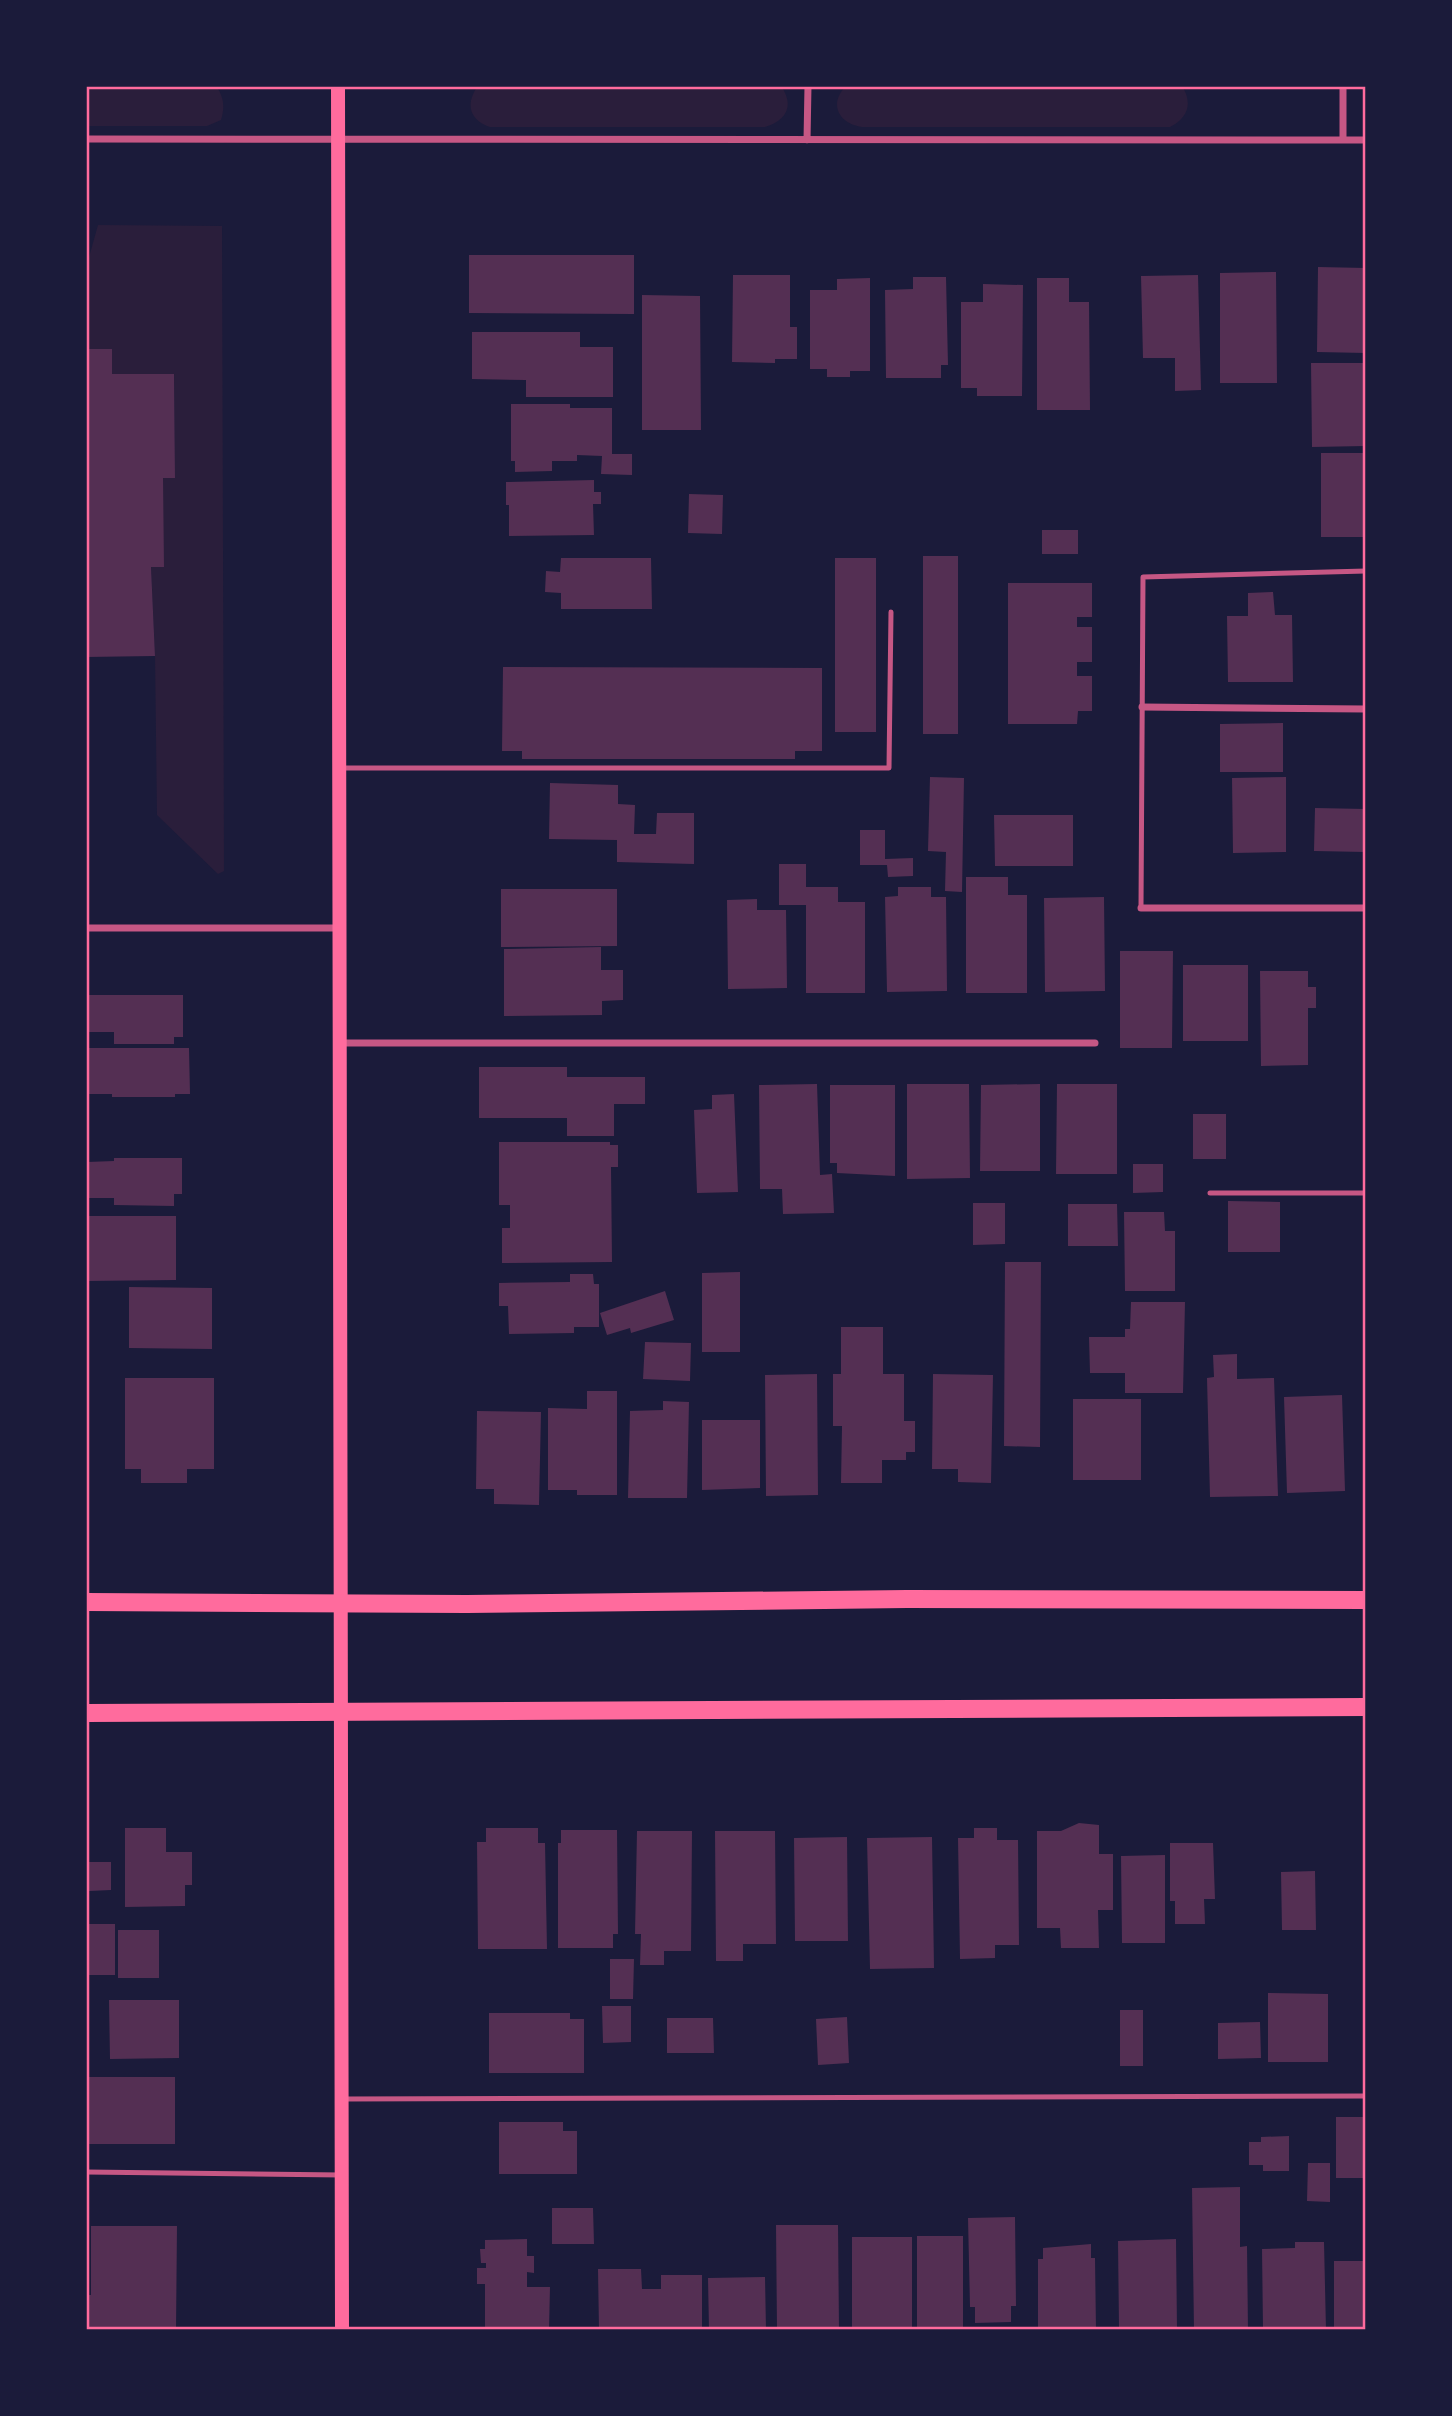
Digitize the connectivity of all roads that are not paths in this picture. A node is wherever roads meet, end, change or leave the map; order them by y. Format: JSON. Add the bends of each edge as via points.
{"nodes":[{"id":1,"x":338,"y":86,"type":"edge"},
{"id":2,"x":808,"y":86,"type":"edge"},
{"id":3,"x":1343,"y":86,"type":"edge"},
{"id":4,"x":86,"y":139,"type":"edge"},
{"id":5,"x":338,"y":139,"type":"junction"},
{"id":6,"x":807,"y":140,"type":"junction"},
{"id":7,"x":1343,"y":140,"type":"junction"},
{"id":8,"x":1366,"y":140,"type":"edge"},
{"id":9,"x":1366,"y":571,"type":"edge"},
{"id":10,"x":891,"y":612,"type":"dead end"},
{"id":11,"x":1142,"y":707,"type":"junction"},
{"id":12,"x":1366,"y":709,"type":"edge"},
{"id":13,"x":340,"y":768,"type":"junction"},
{"id":14,"x":1141,"y":908,"type":"joint"},
{"id":15,"x":1366,"y":908,"type":"edge"},
{"id":16,"x":86,"y":928,"type":"edge"},
{"id":17,"x":340,"y":928,"type":"junction"},
{"id":18,"x":340,"y":1043,"type":"junction"},
{"id":19,"x":1095,"y":1043,"type":"dead end"},
{"id":20,"x":1210,"y":1194,"type":"dead end"},
{"id":21,"x":1366,"y":1194,"type":"edge"},
{"id":22,"x":1366,"y":1600,"type":"edge"},
{"id":23,"x":86,"y":1602,"type":"edge"},
{"id":24,"x":340,"y":1604,"type":"junction"},
{"id":25,"x":1366,"y":1707,"type":"edge"},
{"id":26,"x":86,"y":1713,"type":"edge"},
{"id":27,"x":341,"y":1713,"type":"junction"},
{"id":28,"x":1366,"y":2096,"type":"edge"},
{"id":29,"x":342,"y":2099,"type":"junction"},
{"id":30,"x":86,"y":2172,"type":"edge"},
{"id":31,"x":342,"y":2175,"type":"junction"},
{"id":32,"x":342,"y":2330,"type":"edge"}],
"edges":[{"from":1,"to":5,"type":"main road"},
{"from":2,"to":6,"type":"street"},
{"from":3,"to":7,"type":"street"},
{"from":4,"to":5,"type":"street"},
{"from":5,"to":6,"type":"street"},
{"from":5,"to":13,"type":"main road"},
{"from":6,"to":7,"type":"street"},
{"from":7,"to":8,"type":"street"},
{"from":9,"to":11,"type":"lane","via":[[1143,577]]},
{"from":10,"to":13,"type":"lane","via":[[889,768]]},
{"from":11,"to":12,"type":"street"},
{"from":11,"to":14,"type":"lane"},
{"from":13,"to":17,"type":"main road"},
{"from":14,"to":15,"type":"street"},
{"from":16,"to":17,"type":"street"},
{"from":17,"to":18,"type":"main road"},
{"from":18,"to":19,"type":"street"},
{"from":18,"to":24,"type":"main road"},
{"from":20,"to":21,"type":"lane"},
{"from":22,"to":24,"type":"main road"},
{"from":23,"to":24,"type":"main road"},
{"from":24,"to":27,"type":"main road"},
{"from":25,"to":27,"type":"main road"},
{"from":26,"to":27,"type":"main road"},
{"from":27,"to":29,"type":"main road"},
{"from":28,"to":29,"type":"lane"},
{"from":29,"to":31,"type":"main road"},
{"from":30,"to":31,"type":"lane"},
{"from":31,"to":32,"type":"main road"}]}
